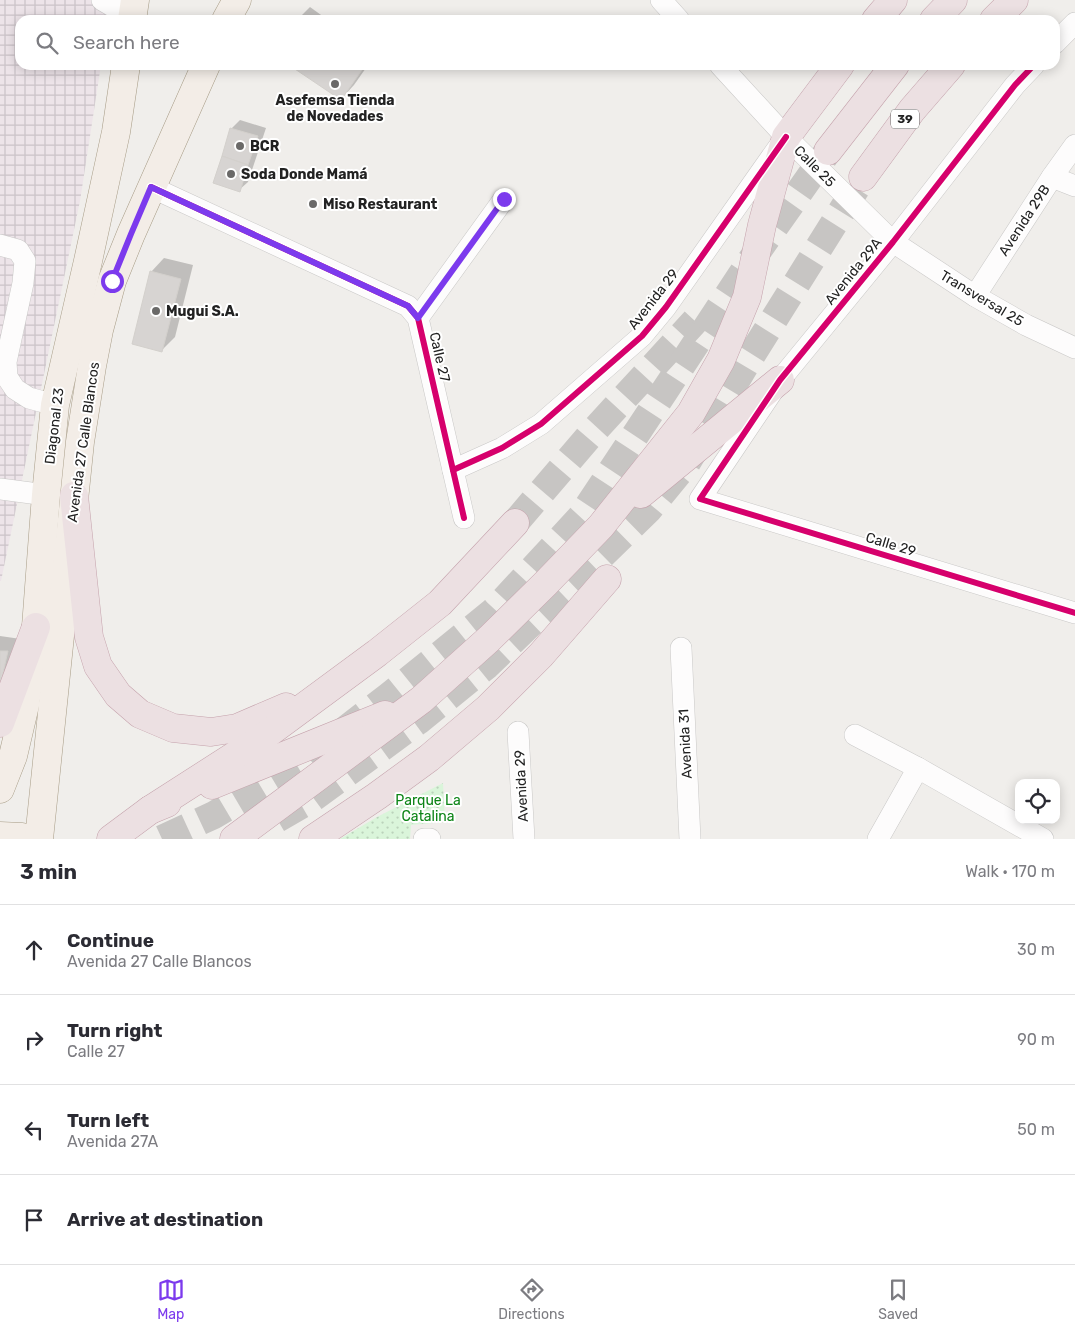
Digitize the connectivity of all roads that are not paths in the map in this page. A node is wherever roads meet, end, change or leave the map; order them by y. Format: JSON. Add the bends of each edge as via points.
{"nodes":[{"id":1,"x":102,"y":0,"type":"edge"},
{"id":2,"x":237,"y":0,"type":"edge"},
{"id":3,"x":661,"y":0,"type":"edge"},
{"id":4,"x":893,"y":0,"type":"edge"},
{"id":5,"x":952,"y":0,"type":"edge"},
{"id":6,"x":1014,"y":0,"type":"edge"},
{"id":7,"x":134,"y":11,"type":"edge"},
{"id":8,"x":229,"y":15,"type":"edge"},
{"id":9,"x":674,"y":15,"type":"edge"},
{"id":10,"x":880,"y":15,"type":"edge"},
{"id":11,"x":938,"y":15,"type":"edge"},
{"id":12,"x":999,"y":15,"type":"edge"},
{"id":13,"x":1075,"y":23,"type":"edge"},
{"id":14,"x":1060,"y":38,"type":"edge"},
{"id":15,"x":125,"y":70,"type":"edge"},
{"id":16,"x":204,"y":70,"type":"edge"},
{"id":17,"x":725,"y":70,"type":"edge"},
{"id":18,"x":836,"y":70,"type":"edge"},
{"id":19,"x":892,"y":70,"type":"edge"},
{"id":20,"x":947,"y":70,"type":"edge"},
{"id":21,"x":1029,"y":70,"type":"edge"},
{"id":22,"x":786,"y":137,"type":"junction"},
{"id":23,"x":1075,"y":145,"type":"edge"},
{"id":24,"x":828,"y":151,"type":"tunnel mouth"},
{"id":25,"x":863,"y":177,"type":"tunnel mouth"},
{"id":26,"x":1052,"y":177,"type":"junction"},
{"id":27,"x":1075,"y":186,"type":"edge"},
{"id":28,"x":151,"y":187,"type":"junction"},
{"id":29,"x":504,"y":199,"type":"dead end"},
{"id":30,"x":893,"y":242,"type":"junction"},
{"id":31,"x":0,"y":245,"type":"edge"},
{"id":32,"x":974,"y":296,"type":"junction"},
{"id":33,"x":418,"y":318,"type":"junction"},
{"id":34,"x":1075,"y":348,"type":"edge"},
{"id":35,"x":780,"y":380,"type":"junction"},
{"id":36,"x":55,"y":405,"type":"junction"},
{"id":37,"x":453,"y":470,"type":"junction"},
{"id":38,"x":0,"y":489,"type":"edge"},
{"id":39,"x":46,"y":495,"type":"junction"},
{"id":40,"x":74,"y":496,"type":"junction"},
{"id":41,"x":700,"y":499,"type":"joint"},
{"id":42,"x":464,"y":518,"type":"dead end"},
{"id":43,"x":516,"y":522,"type":"tunnel mouth"},
{"id":44,"x":601,"y":526,"type":"junction"},
{"id":45,"x":607,"y":579,"type":"dead end"},
{"id":46,"x":1075,"y":613,"type":"edge"},
{"id":47,"x":36,"y":626,"type":"junction"},
{"id":48,"x":680,"y":648,"type":"dead end"},
{"id":49,"x":324,"y":691,"type":"junction"},
{"id":50,"x":421,"y":700,"type":"junction"},
{"id":51,"x":0,"y":723,"type":"edge"},
{"id":52,"x":518,"y":732,"type":"dead end"},
{"id":53,"x":855,"y":735,"type":"dead end"},
{"id":54,"x":918,"y":768,"type":"junction"},
{"id":55,"x":0,"y":790,"type":"edge"},
{"id":56,"x":150,"y":810,"type":"junction"},
{"id":57,"x":0,"y":836,"type":"edge"},
{"id":58,"x":30,"y":839,"type":"edge"},
{"id":59,"x":39,"y":839,"type":"edge"},
{"id":60,"x":111,"y":839,"type":"edge"},
{"id":61,"x":234,"y":839,"type":"edge"},
{"id":62,"x":313,"y":839,"type":"edge"},
{"id":63,"x":424,"y":839,"type":"edge"},
{"id":64,"x":430,"y":839,"type":"edge"},
{"id":65,"x":524,"y":839,"type":"edge"},
{"id":66,"x":690,"y":839,"type":"edge"},
{"id":67,"x":878,"y":839,"type":"edge"},
{"id":68,"x":1043,"y":839,"type":"edge"}],
"edges":[{"from":1,"to":7,"type":"street","via":[[119,10]]},
{"from":2,"to":8,"type":"main road"},
{"from":3,"to":9,"type":"street"},
{"from":4,"to":10,"type":"highway"},
{"from":5,"to":11,"type":"highway"},
{"from":6,"to":12,"type":"highway"},
{"from":13,"to":14,"type":"street"},
{"from":15,"to":36,"type":"main road","name":"Diagonal 23","via":[[116,132]]},
{"from":16,"to":28,"type":"main road","name":"Avenida 27 Calle Blancos"},
{"from":17,"to":22,"type":"street","name":"Calle 25"},
{"from":18,"to":22,"type":"highway"},
{"from":19,"to":24,"type":"highway"},
{"from":20,"to":25,"type":"highway","number":"39","via":[[912,110]]},
{"from":21,"to":30,"type":"street","name":"Avenida 29A"},
{"from":22,"to":30,"type":"street","name":"Calle 25"},
{"from":22,"to":37,"type":"street","name":"Avenida 29","via":[[642,336],[541,424],[502,448]]},
{"from":22,"to":44,"type":"highway","via":[[762,225],[748,298],[721,360],[690,413]]},
{"from":23,"to":26,"type":"street","name":"Avenida 29B"},
{"from":26,"to":27,"type":"street"},
{"from":26,"to":32,"type":"street","name":"Avenida 29B"},
{"from":28,"to":33,"type":"street","name":"Calle 27","via":[[408,306]]},
{"from":28,"to":40,"type":"main road","name":"Avenida 27 Calle Blancos","via":[[112,281],[99,330]]},
{"from":29,"to":33,"type":"street"},
{"from":30,"to":32,"type":"street","name":"Transversal 25"},
{"from":30,"to":35,"type":"street","name":"Avenida 29A"},
{"from":31,"to":36,"type":"street","via":[[18,250],[25,261],[6,362],[7,377],[15,389],[29,398]]},
{"from":32,"to":34,"type":"street","name":"Transversal 25"},
{"from":33,"to":37,"type":"street","name":"Calle 27"},
{"from":35,"to":41,"type":"street","name":"Avenida 29A"},
{"from":35,"to":44,"type":"highway"},
{"from":36,"to":39,"type":"main road","name":"Diagonal 23"},
{"from":37,"to":42,"type":"street","name":"Calle 27"},
{"from":38,"to":39,"type":"street"},
{"from":39,"to":47,"type":"main road","name":"Diagonal 23"},
{"from":40,"to":49,"type":"highway","via":[[89,637],[98,666],[118,695],[140,714],[173,728],[212,732],[237,728]]},
{"from":40,"to":59,"type":"main road","name":"Avenida 27 Calle Blancos"},
{"from":41,"to":46,"type":"street","name":"Calle 29"},
{"from":43,"to":49,"type":"highway","via":[[440,603]]},
{"from":44,"to":50,"type":"highway","via":[[546,584]]},
{"from":45,"to":62,"type":"highway","via":[[541,655],[488,708],[429,758]]},
{"from":47,"to":51,"type":"highway"},
{"from":47,"to":55,"type":"main road","name":"Diagonal 23","via":[[23,714],[13,756]]},
{"from":48,"to":66,"type":"street","name":"Avenida 31"},
{"from":49,"to":56,"type":"highway","via":[[259,740]]},
{"from":50,"to":56,"type":"highway"},
{"from":50,"to":61,"type":"highway"},
{"from":52,"to":65,"type":"street","name":"Avenida 29"},
{"from":53,"to":54,"type":"street"},
{"from":54,"to":67,"type":"street"},
{"from":54,"to":68,"type":"street"},
{"from":56,"to":60,"type":"highway"},
{"from":57,"to":58,"type":"main road"},
{"from":63,"to":64,"type":"street"}]}
